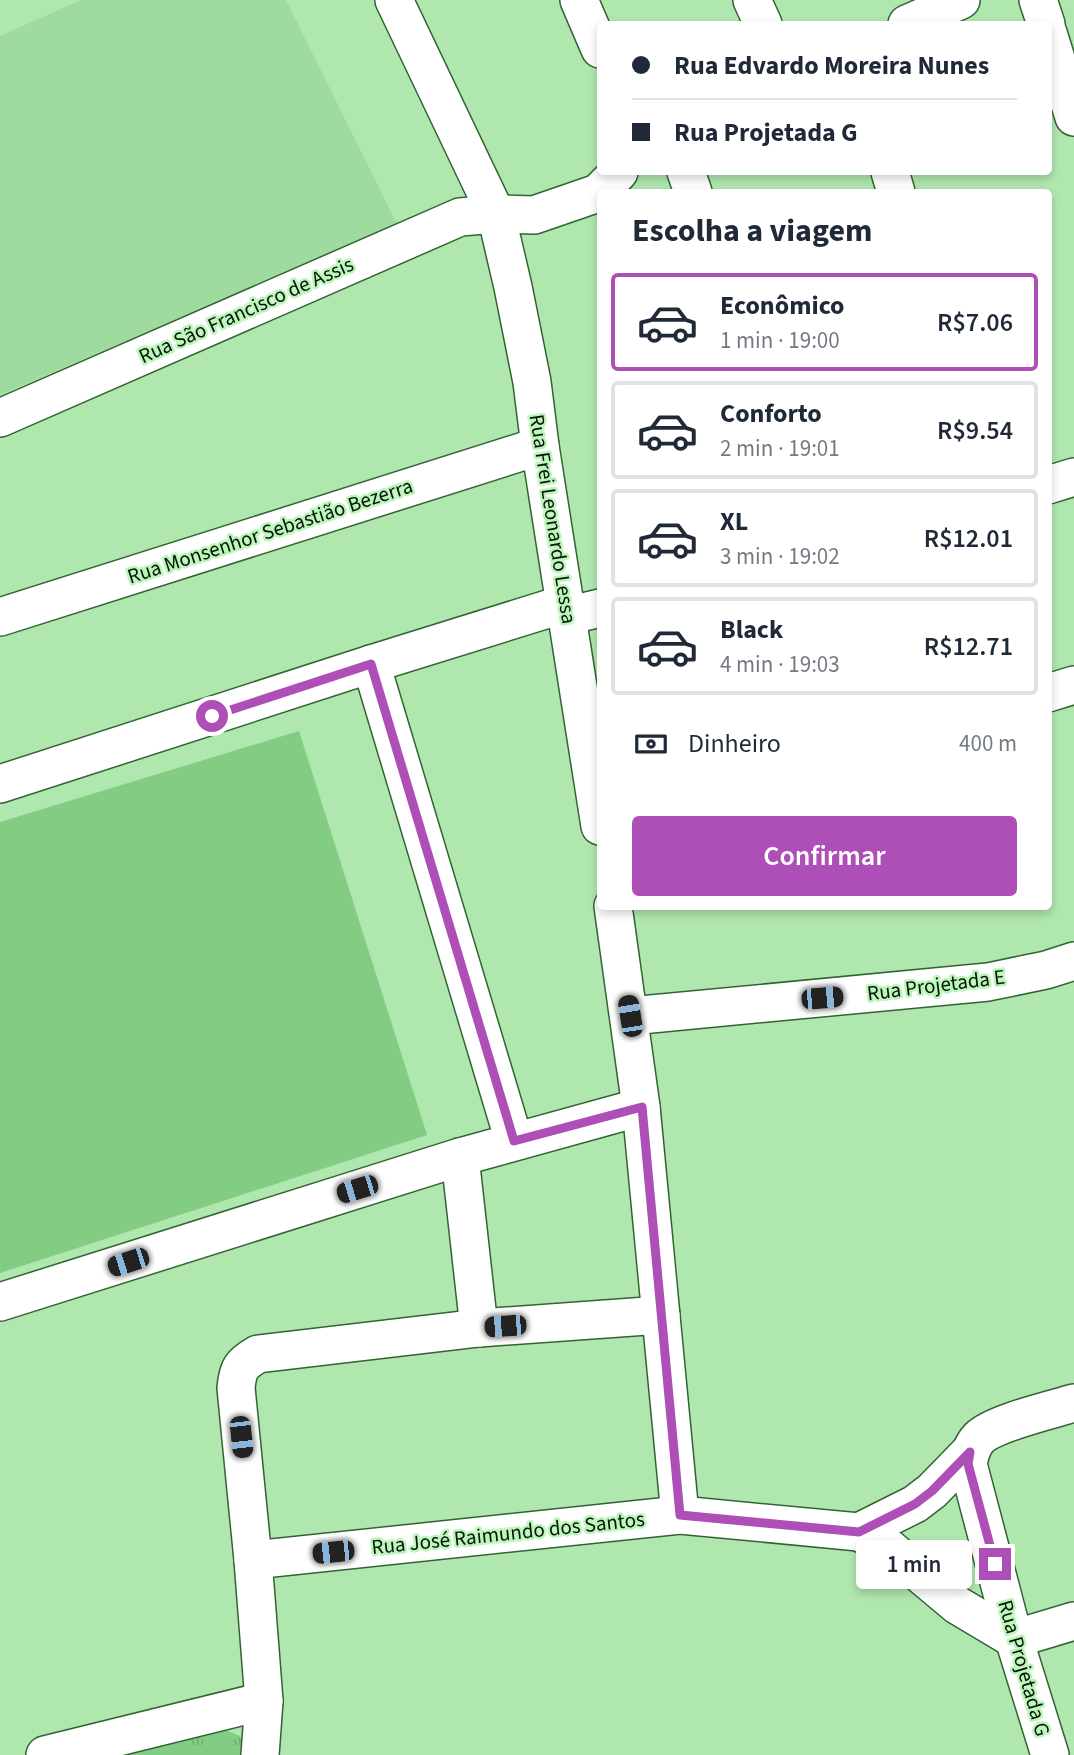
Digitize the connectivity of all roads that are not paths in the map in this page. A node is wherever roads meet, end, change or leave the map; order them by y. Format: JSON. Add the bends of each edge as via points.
{"nodes":[{"id":1,"x":394,"y":0,"type":"edge"},
{"id":2,"x":579,"y":0,"type":"edge"},
{"id":3,"x":752,"y":0,"type":"edge"},
{"id":4,"x":961,"y":0,"type":"edge"},
{"id":5,"x":1038,"y":0,"type":"edge"},
{"id":6,"x":762,"y":21,"type":"edge"},
{"id":7,"x":914,"y":21,"type":"edge"},
{"id":8,"x":1045,"y":21,"type":"edge"},
{"id":9,"x":597,"y":42,"type":"edge"},
{"id":10,"x":1052,"y":46,"type":"edge"},
{"id":11,"x":1074,"y":117,"type":"edge"},
{"id":12,"x":616,"y":175,"type":"edge"},
{"id":13,"x":602,"y":189,"type":"edge"},
{"id":14,"x":597,"y":193,"type":"edge"},
{"id":15,"x":496,"y":214,"type":"junction"},
{"id":16,"x":0,"y":418,"type":"edge"},
{"id":17,"x":540,"y":446,"type":"junction"},
{"id":18,"x":1074,"y":477,"type":"edge"},
{"id":19,"x":1052,"y":484,"type":"edge"},
{"id":20,"x":577,"y":609,"type":"edge"},
{"id":21,"x":0,"y":617,"type":"edge"},
{"id":22,"x":371,"y":664,"type":"junction"},
{"id":23,"x":1074,"y":685,"type":"edge"},
{"id":24,"x":1052,"y":692,"type":"edge"},
{"id":25,"x":0,"y":784,"type":"edge"},
{"id":26,"x":597,"y":796,"type":"edge"},
{"id":27,"x":614,"y":910,"type":"edge"},
{"id":28,"x":1074,"y":961,"type":"edge"},
{"id":29,"x":630,"y":1016,"type":"junction"},
{"id":30,"x":642,"y":1107,"type":"junction"},
{"id":31,"x":514,"y":1141,"type":"junction"},
{"id":32,"x":460,"y":1157,"type":"junction"},
{"id":33,"x":0,"y":1302,"type":"edge"},
{"id":34,"x":661,"y":1315,"type":"junction"},
{"id":35,"x":479,"y":1328,"type":"junction"},
{"id":36,"x":1074,"y":1403,"type":"edge"},
{"id":37,"x":983,"y":1440,"type":"junction"},
{"id":38,"x":680,"y":1515,"type":"junction"},
{"id":39,"x":859,"y":1532,"type":"junction"},
{"id":40,"x":253,"y":1560,"type":"junction"},
{"id":41,"x":1074,"y":1621,"type":"edge"},
{"id":42,"x":1014,"y":1639,"type":"junction"},
{"id":43,"x":264,"y":1701,"type":"junction"},
{"id":44,"x":45,"y":1755,"type":"edge"},
{"id":45,"x":260,"y":1755,"type":"edge"},
{"id":46,"x":1050,"y":1755,"type":"edge"}],
"edges":[{"from":1,"to":15,"type":"street","name":"Rua Frei Leonardo Lessa"},
{"from":2,"to":9,"type":"street"},
{"from":3,"to":6,"type":"street"},
{"from":4,"to":7,"type":"street"},
{"from":5,"to":8,"type":"street"},
{"from":10,"to":11,"type":"street"},
{"from":12,"to":13,"type":"street","name":"Rua São Francisco de Assis"},
{"from":14,"to":15,"type":"street","name":"Rua São Francisco de Assis","via":[[534,215]]},
{"from":15,"to":16,"type":"street","name":"Rua São Francisco de Assis","via":[[460,217]]},
{"from":15,"to":17,"type":"street","name":"Rua Frei Leonardo Lessa","via":[[532,382]]},
{"from":17,"to":20,"type":"street","name":"Rua Frei Leonardo Lessa"},
{"from":17,"to":21,"type":"street","name":"Rua Monsenhor Sebastião Bezerra"},
{"from":18,"to":19,"type":"street"},
{"from":20,"to":22,"type":"street"},
{"from":20,"to":26,"type":"street","name":"Rua Frei Leonardo Lessa"},
{"from":22,"to":25,"type":"street"},
{"from":22,"to":31,"type":"street"},
{"from":23,"to":24,"type":"street"},
{"from":27,"to":29,"type":"street"},
{"from":28,"to":29,"type":"street","name":"Rua Projetada E","via":[[988,982]]},
{"from":29,"to":30,"type":"street"},
{"from":30,"to":31,"type":"street"},
{"from":30,"to":34,"type":"street"},
{"from":31,"to":32,"type":"street"},
{"from":32,"to":33,"type":"street"},
{"from":32,"to":35,"type":"street"},
{"from":34,"to":35,"type":"street"},
{"from":34,"to":38,"type":"street"},
{"from":35,"to":40,"type":"street","via":[[258,1354],[245,1362],[237,1372],[236,1388]]},
{"from":36,"to":37,"type":"street"},
{"from":37,"to":39,"type":"street","via":[[915,1504]]},
{"from":37,"to":42,"type":"street","name":"Rua Projetada G","via":[[968,1464]]},
{"from":38,"to":39,"type":"street","name":"Rua José Raimundo dos Santos"},
{"from":38,"to":40,"type":"street","name":"Rua José Raimundo dos Santos"},
{"from":39,"to":42,"type":"street","via":[[896,1554],[957,1605]]},
{"from":40,"to":43,"type":"street"},
{"from":41,"to":42,"type":"street"},
{"from":42,"to":46,"type":"street","name":"Rua Projetada G"},
{"from":43,"to":44,"type":"street"},
{"from":43,"to":45,"type":"street"}]}
